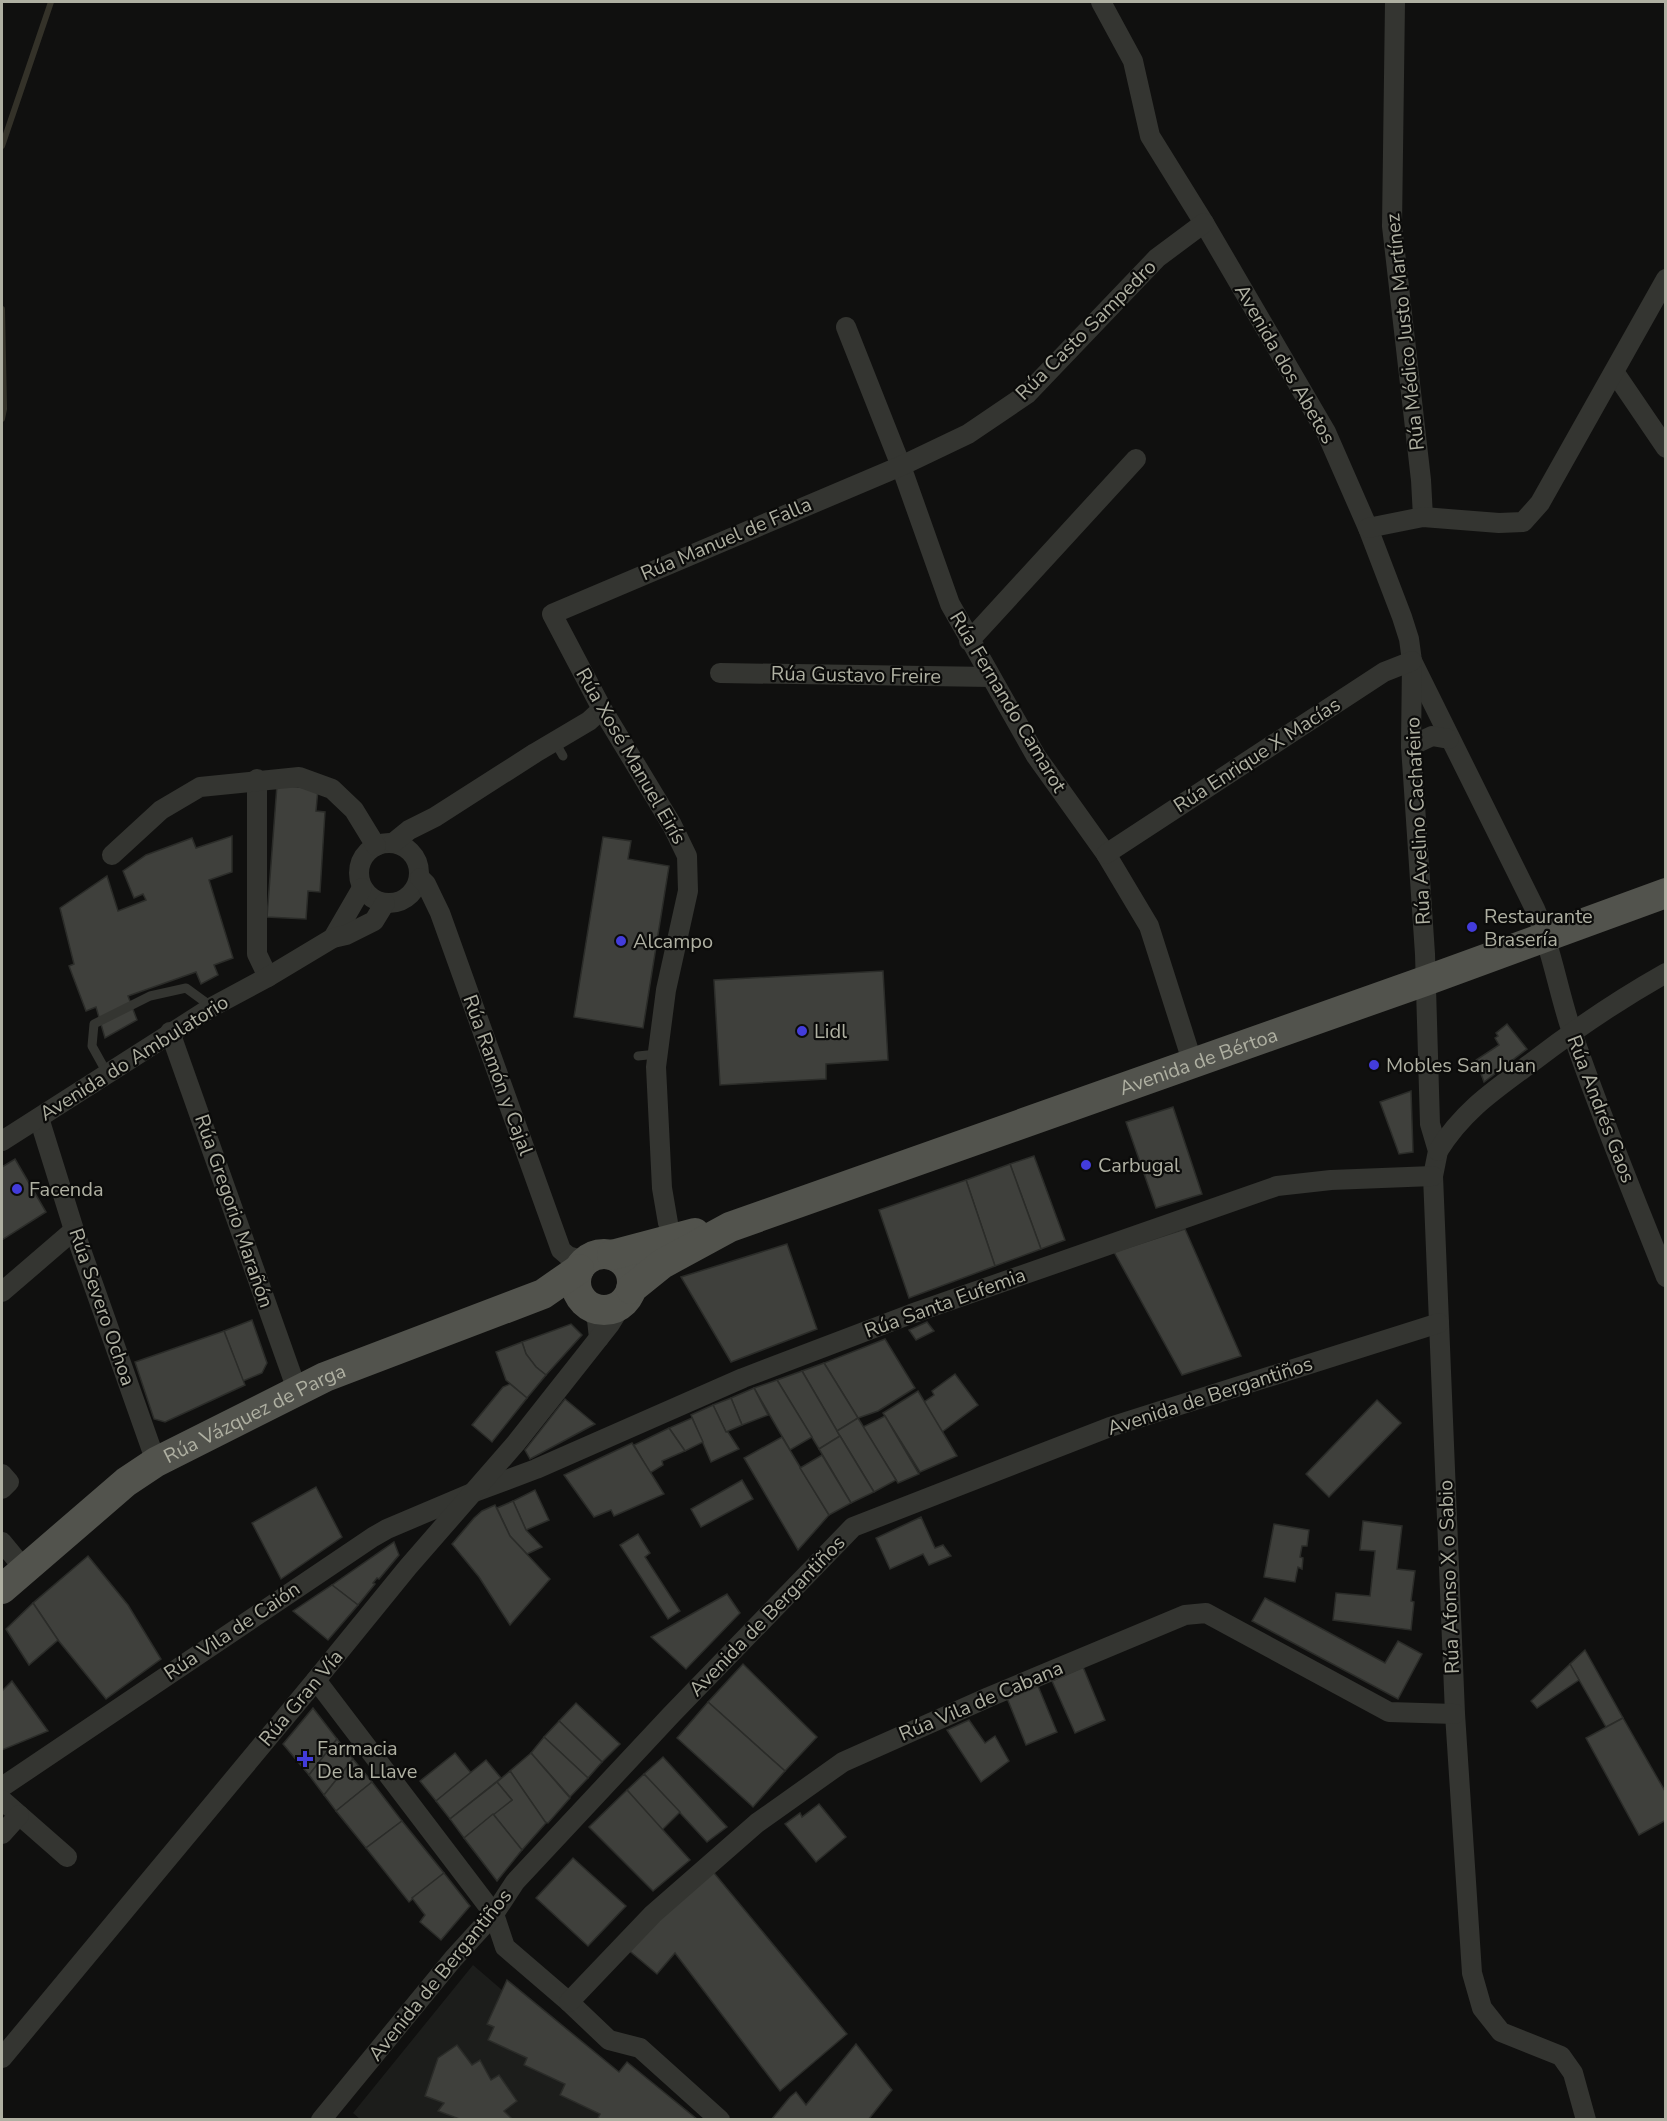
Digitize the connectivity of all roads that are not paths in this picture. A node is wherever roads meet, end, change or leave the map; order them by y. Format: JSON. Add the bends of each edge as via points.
{"nodes":[{"id":1,"x":1101,"y":2,"type":"edge"},
{"id":2,"x":1395,"y":2,"type":"edge"},
{"id":3,"x":1204,"y":223,"type":"junction"},
{"id":4,"x":1665,"y":279,"type":"edge"},
{"id":5,"x":846,"y":327,"type":"dead end"},
{"id":6,"x":1615,"y":374,"type":"junction"},
{"id":7,"x":1665,"y":448,"type":"edge"},
{"id":8,"x":1136,"y":459,"type":"dead end"},
{"id":9,"x":901,"y":466,"type":"junction"},
{"id":10,"x":1423,"y":518,"type":"junction"},
{"id":11,"x":1368,"y":528,"type":"junction"},
{"id":12,"x":552,"y":614,"type":"joint"},
{"id":13,"x":969,"y":641,"type":"junction"},
{"id":14,"x":1412,"y":661,"type":"junction"},
{"id":15,"x":720,"y":673,"type":"dead end"},
{"id":16,"x":991,"y":677,"type":"junction"},
{"id":17,"x":602,"y":709,"type":"junction"},
{"id":18,"x":1449,"y":738,"type":"junction"},
{"id":19,"x":1411,"y":746,"type":"junction"},
{"id":20,"x":257,"y":779,"type":"junction"},
{"id":21,"x":435,"y":817,"type":"junction"},
{"id":22,"x":384,"y":844,"type":"junction"},
{"id":23,"x":1106,"y":854,"type":"junction"},
{"id":24,"x":112,"y":855,"type":"dead end"},
{"id":25,"x":416,"y":858,"type":"junction"},
{"id":26,"x":420,"y":878,"type":"junction"},
{"id":27,"x":362,"y":888,"type":"junction"},
{"id":28,"x":1665,"y":893,"type":"edge"},
{"id":29,"x":385,"y":903,"type":"junction"},
{"id":30,"x":333,"y":938,"type":"junction"},
{"id":31,"x":1547,"y":938,"type":"junction"},
{"id":32,"x":1665,"y":973,"type":"edge"},
{"id":33,"x":268,"y":977,"type":"junction"},
{"id":34,"x":1425,"y":981,"type":"junction"},
{"id":35,"x":212,"y":1007,"type":"junction"},
{"id":36,"x":170,"y":1032,"type":"junction"},
{"id":37,"x":1572,"y":1032,"type":"junction"},
{"id":38,"x":1193,"y":1064,"type":"junction"},
{"id":39,"x":107,"y":1073,"type":"junction"},
{"id":40,"x":39,"y":1118,"type":"junction"},
{"id":41,"x":2,"y":1141,"type":"edge"},
{"id":42,"x":1438,"y":1151,"type":"junction"},
{"id":43,"x":1433,"y":1176,"type":"junction"},
{"id":44,"x":668,"y":1223,"type":"junction"},
{"id":45,"x":717,"y":1229,"type":"junction"},
{"id":46,"x":74,"y":1230,"type":"junction"},
{"id":47,"x":643,"y":1246,"type":"junction"},
{"id":48,"x":592,"y":1262,"type":"junction"},
{"id":49,"x":1665,"y":1277,"type":"edge"},
{"id":50,"x":2,"y":1292,"type":"edge"},
{"id":51,"x":543,"y":1294,"type":"junction"},
{"id":52,"x":627,"y":1296,"type":"junction"},
{"id":53,"x":588,"y":1305,"type":"junction"},
{"id":54,"x":1439,"y":1323,"type":"junction"},
{"id":55,"x":599,"y":1338,"type":"junction"},
{"id":56,"x":297,"y":1390,"type":"junction"},
{"id":57,"x":156,"y":1462,"type":"junction"},
{"id":58,"x":2,"y":1474,"type":"edge"},
{"id":59,"x":2,"y":1489,"type":"edge"},
{"id":60,"x":472,"y":1493,"type":"junction"},
{"id":61,"x":2,"y":1542,"type":"edge"},
{"id":62,"x":25,"y":1570,"type":"junction"},
{"id":63,"x":2,"y":1589,"type":"edge"},
{"id":64,"x":316,"y":1680,"type":"junction"},
{"id":65,"x":1455,"y":1714,"type":"junction"},
{"id":66,"x":2,"y":1787,"type":"edge"},
{"id":67,"x":2,"y":1800,"type":"edge"},
{"id":68,"x":19,"y":1815,"type":"junction"},
{"id":69,"x":2,"y":1834,"type":"edge"},
{"id":70,"x":67,"y":1857,"type":"dead end"},
{"id":71,"x":494,"y":1914,"type":"junction"},
{"id":72,"x":569,"y":2002,"type":"junction"},
{"id":73,"x":2,"y":2058,"type":"edge"},
{"id":74,"x":321,"y":2120,"type":"edge"},
{"id":75,"x":720,"y":2120,"type":"edge"},
{"id":76,"x":1586,"y":2120,"type":"edge"}],
"edges":[{"from":1,"to":3,"type":"street","name":"Avenida dos Abetos","via":[[1133,62],[1150,136]]},
{"from":2,"to":10,"type":"street","name":"Rúa Médico Justo Martínez","via":[[1392,226]]},
{"from":3,"to":9,"type":"street","name":"Rúa Casto Sampedro","via":[[1157,258],[1027,394],[968,434]]},
{"from":3,"to":11,"type":"street","name":"Avenida dos Abetos","via":[[1326,432]]},
{"from":4,"to":6,"type":"street"},
{"from":5,"to":9,"type":"street","name":"Rúa Fernando Camarot"},
{"from":6,"to":7,"type":"street"},
{"from":6,"to":10,"type":"street","via":[[1540,503],[1523,522]]},
{"from":8,"to":13,"type":"street"},
{"from":9,"to":12,"type":"street","name":"Rúa Manuel de Falla"},
{"from":9,"to":13,"type":"street","name":"Rúa Fernando Camarot","via":[[950,604]]},
{"from":10,"to":11,"type":"street"},
{"from":11,"to":14,"type":"street","name":"Avenida dos Abetos","via":[[1402,617]]},
{"from":12,"to":17,"type":"street","name":"Rúa Xosé Manuel Eirís"},
{"from":13,"to":16,"type":"street","name":"Rúa Fernando Camarot"},
{"from":14,"to":18,"type":"street","name":"Avenida dos Abetos"},
{"from":14,"to":19,"type":"street","name":"Rúa Avelino Cachafeiro"},
{"from":14,"to":23,"type":"street","name":"Rúa Enrique X Macías","via":[[1384,672]]},
{"from":15,"to":16,"type":"street","name":"Rúa Gustavo Freire"},
{"from":16,"to":23,"type":"street","name":"Rúa Fernando Camarot","via":[[1036,756]]},
{"from":17,"to":21,"type":"street","via":[[559,749],[535,753]]},
{"from":17,"to":44,"type":"street","name":"Rúa Xosé Manuel Eirís","via":[[687,856],[688,891],[647,1055]]},
{"from":18,"to":19,"type":"street","via":[[1432,736]]},
{"from":18,"to":31,"type":"street","name":"Avenida dos Abetos"},
{"from":19,"to":34,"type":"street","name":"Rúa Avelino Cachafeiro"},
{"from":20,"to":22,"type":"street","via":[[299,777],[333,789]]},
{"from":20,"to":24,"type":"street","via":[[200,786],[161,810]]},
{"from":20,"to":33,"type":"street","via":[[257,954]]},
{"from":21,"to":22,"type":"street"},
{"from":21,"to":25,"type":"street","via":[[418,843]]},
{"from":22,"to":25,"type":"street","via":[[404,847]]},
{"from":22,"to":27,"type":"street","via":[[368,851],[359,868]]},
{"from":23,"to":38,"type":"street","name":"Rúa Fernando Camarot","via":[[1149,926]]},
{"from":25,"to":26,"type":"street"},
{"from":26,"to":29,"type":"street","via":[[410,895]]},
{"from":26,"to":48,"type":"street","name":"Rúa Ramón y Cajal","via":[[440,913],[561,1250],[568,1256]]},
{"from":27,"to":29,"type":"street","via":[[376,901]]},
{"from":27,"to":30,"type":"street","name":"Avenida do Ambulatorio"},
{"from":28,"to":31,"type":"main road","name":"Avenida de Bértoa"},
{"from":29,"to":30,"type":"street","name":"Avenida do Ambulatorio","via":[[375,921]]},
{"from":30,"to":33,"type":"street","name":"Avenida do Ambulatorio"},
{"from":31,"to":34,"type":"main road","name":"Avenida de Bértoa"},
{"from":31,"to":37,"type":"street","name":"Rúa Andrés Gaos"},
{"from":32,"to":37,"type":"street"},
{"from":33,"to":35,"type":"street","name":"Avenida do Ambulatorio"},
{"from":34,"to":38,"type":"main road","name":"Avenida de Bértoa"},
{"from":34,"to":42,"type":"street","name":"Rúa Afonso X o Sabio","via":[[1430,1124]]},
{"from":35,"to":36,"type":"street","name":"Avenida do Ambulatorio"},
{"from":35,"to":39,"type":"lane","via":[[186,988],[150,996],[94,1024],[92,1046]]},
{"from":36,"to":39,"type":"street","name":"Avenida do Ambulatorio"},
{"from":36,"to":56,"type":"street","name":"Rúa Gregorio Marañón"},
{"from":37,"to":42,"type":"street","via":[[1474,1105]]},
{"from":37,"to":49,"type":"street","name":"Rúa Andrés Gaos"},
{"from":38,"to":45,"type":"main road","name":"Avenida de Bértoa"},
{"from":39,"to":40,"type":"street","name":"Avenida do Ambulatorio"},
{"from":40,"to":41,"type":"street","name":"Avenida do Ambulatorio"},
{"from":40,"to":46,"type":"street","name":"Rúa Severo Ochoa"},
{"from":42,"to":43,"type":"street","name":"Rúa Afonso X o Sabio"},
{"from":43,"to":54,"type":"street","name":"Rúa Afonso X o Sabio"},
{"from":43,"to":60,"type":"street","name":"Rúa Santa Eufemia","via":[[1277,1186],[911,1314],[743,1378]]},
{"from":44,"to":45,"type":"street"},
{"from":44,"to":47,"type":"street"},
{"from":45,"to":47,"type":"main road","name":"Avenida de Bértoa"},
{"from":45,"to":52,"type":"main road","name":"Avenida de Bértoa","via":[[662,1264]]},
{"from":46,"to":50,"type":"street"},
{"from":46,"to":57,"type":"street","name":"Rúa Severo Ochoa"},
{"from":47,"to":48,"type":"main road","name":"Avenida de Bértoa"},
{"from":48,"to":51,"type":"main road","name":"Rúa Vázquez de Parga"},
{"from":48,"to":52,"type":"main road","via":[[627,1266],[632,1281]]},
{"from":48,"to":53,"type":"main road","via":[[576,1278],[576,1288]]},
{"from":51,"to":53,"type":"main road"},
{"from":51,"to":56,"type":"main road","name":"Rúa Vázquez de Parga"},
{"from":52,"to":53,"type":"main road","via":[[608,1310]]},
{"from":52,"to":55,"type":"street","name":"Rúa Gran Vía"},
{"from":53,"to":55,"type":"street","via":[[597,1320]]},
{"from":54,"to":65,"type":"street","name":"Rúa Afonso X o Sabio"},
{"from":54,"to":71,"type":"street","name":"Avenida de Bergantiños","via":[[1110,1427],[853,1527],[515,1882]]},
{"from":55,"to":60,"type":"street","name":"Rúa Gran Vía"},
{"from":56,"to":57,"type":"main road","name":"Rúa Vázquez de Parga"},
{"from":57,"to":62,"type":"main road","name":"Rúa Vázquez de Parga","via":[[126,1482]]},
{"from":58,"to":59,"type":"street","via":[[9,1482]]},
{"from":60,"to":64,"type":"street","name":"Rúa Gran Vía"},
{"from":60,"to":66,"type":"street","name":"Rúa Vila de Caión","via":[[373,1537]]},
{"from":61,"to":62,"type":"street"},
{"from":62,"to":63,"type":"main road","name":"Rúa Vázquez de Parga"},
{"from":64,"to":71,"type":"street"},
{"from":64,"to":73,"type":"street","name":"Rúa Gran Vía"},
{"from":65,"to":72,"type":"street","name":"Rúa Vila de Cabana","via":[[1389,1712],[1206,1613],[1185,1615],[843,1762],[758,1823],[653,1914]]},
{"from":65,"to":76,"type":"street","name":"Rúa Afonso X o Sabio","via":[[1472,1973],[1482,2008],[1501,2032],[1561,2056],[1573,2073]]},
{"from":67,"to":68,"type":"street"},
{"from":68,"to":69,"type":"street"},
{"from":68,"to":70,"type":"street"},
{"from":71,"to":72,"type":"street","via":[[505,1947]]},
{"from":71,"to":74,"type":"street","name":"Avenida de Bergantiños"},
{"from":72,"to":75,"type":"street","via":[[609,2040],[640,2048]]}]}
